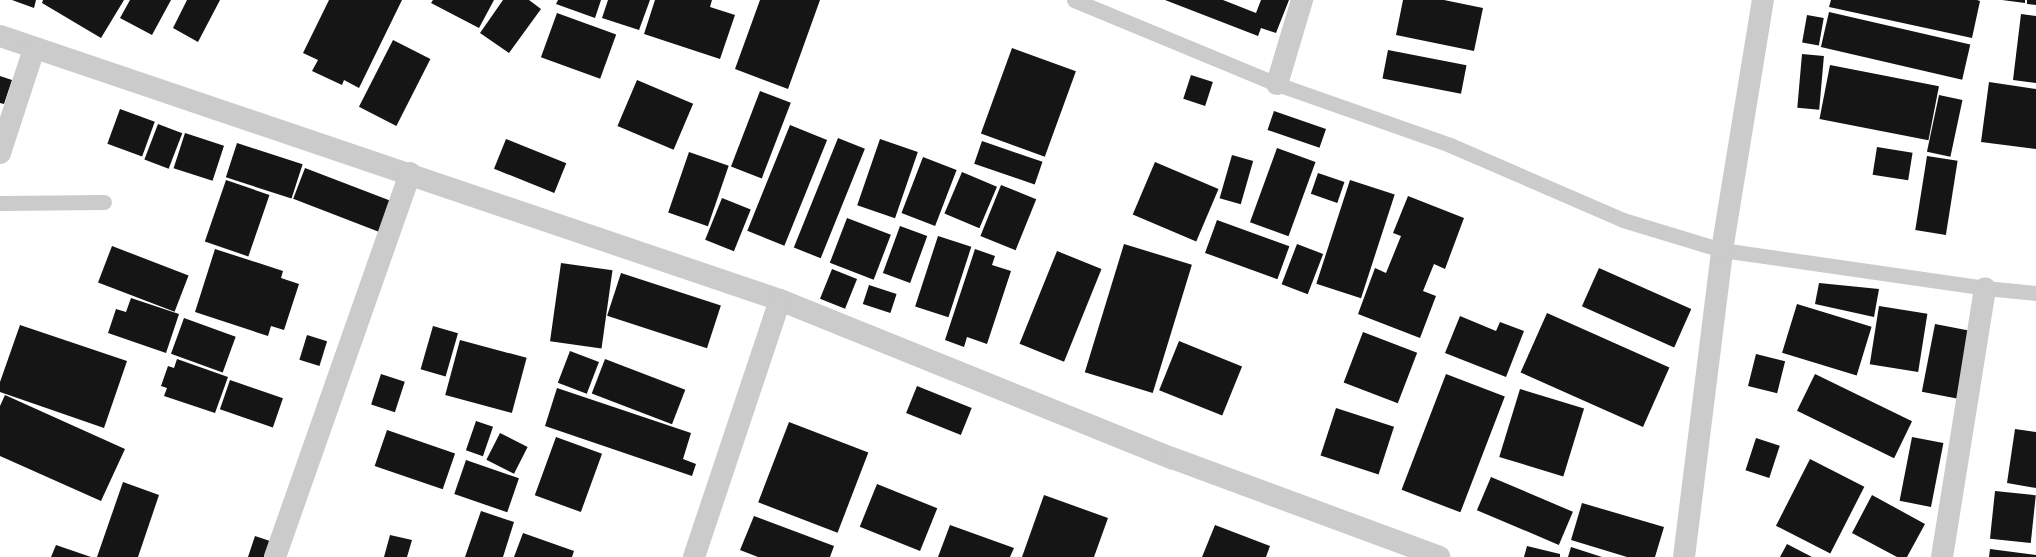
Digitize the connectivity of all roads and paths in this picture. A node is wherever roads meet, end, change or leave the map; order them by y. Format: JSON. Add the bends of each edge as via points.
{"nodes":[{"id":1,"x":1074,"y":0,"type":"edge"},
{"id":2,"x":1302,"y":0,"type":"edge"},
{"id":3,"x":1763,"y":0,"type":"edge"},
{"id":4,"x":0,"y":36,"type":"edge"},
{"id":5,"x":34,"y":49,"type":"junction"},
{"id":6,"x":1277,"y":84,"type":"junction"},
{"id":7,"x":0,"y":153,"type":"edge"},
{"id":8,"x":410,"y":173,"type":"junction"},
{"id":9,"x":104,"y":202,"type":"dead end"},
{"id":10,"x":0,"y":203,"type":"edge"},
{"id":11,"x":1722,"y":250,"type":"junction"},
{"id":12,"x":1985,"y":288,"type":"junction"},
{"id":13,"x":2036,"y":293,"type":"edge"},
{"id":14,"x":780,"y":300,"type":"junction"},
{"id":15,"x":275,"y":557,"type":"edge"},
{"id":16,"x":694,"y":557,"type":"edge"},
{"id":17,"x":1439,"y":557,"type":"edge"},
{"id":18,"x":1684,"y":557,"type":"edge"},
{"id":19,"x":1942,"y":557,"type":"edge"}],
"edges":[{"from":1,"to":6,"type":"lane"},
{"from":2,"to":6,"type":"street"},
{"from":3,"to":11,"type":"street"},
{"from":4,"to":5,"type":"street"},
{"from":5,"to":7,"type":"street"},
{"from":5,"to":8,"type":"street"},
{"from":6,"to":11,"type":"lane","via":[[1450,145],[1623,220]]},
{"from":8,"to":14,"type":"street"},
{"from":8,"to":15,"type":"street"},
{"from":9,"to":10,"type":"lane"},
{"from":11,"to":12,"type":"lane"},
{"from":11,"to":18,"type":"street"},
{"from":12,"to":13,"type":"lane"},
{"from":12,"to":19,"type":"street"},
{"from":14,"to":16,"type":"street"},
{"from":14,"to":17,"type":"street","via":[[1172,458]]}]}
